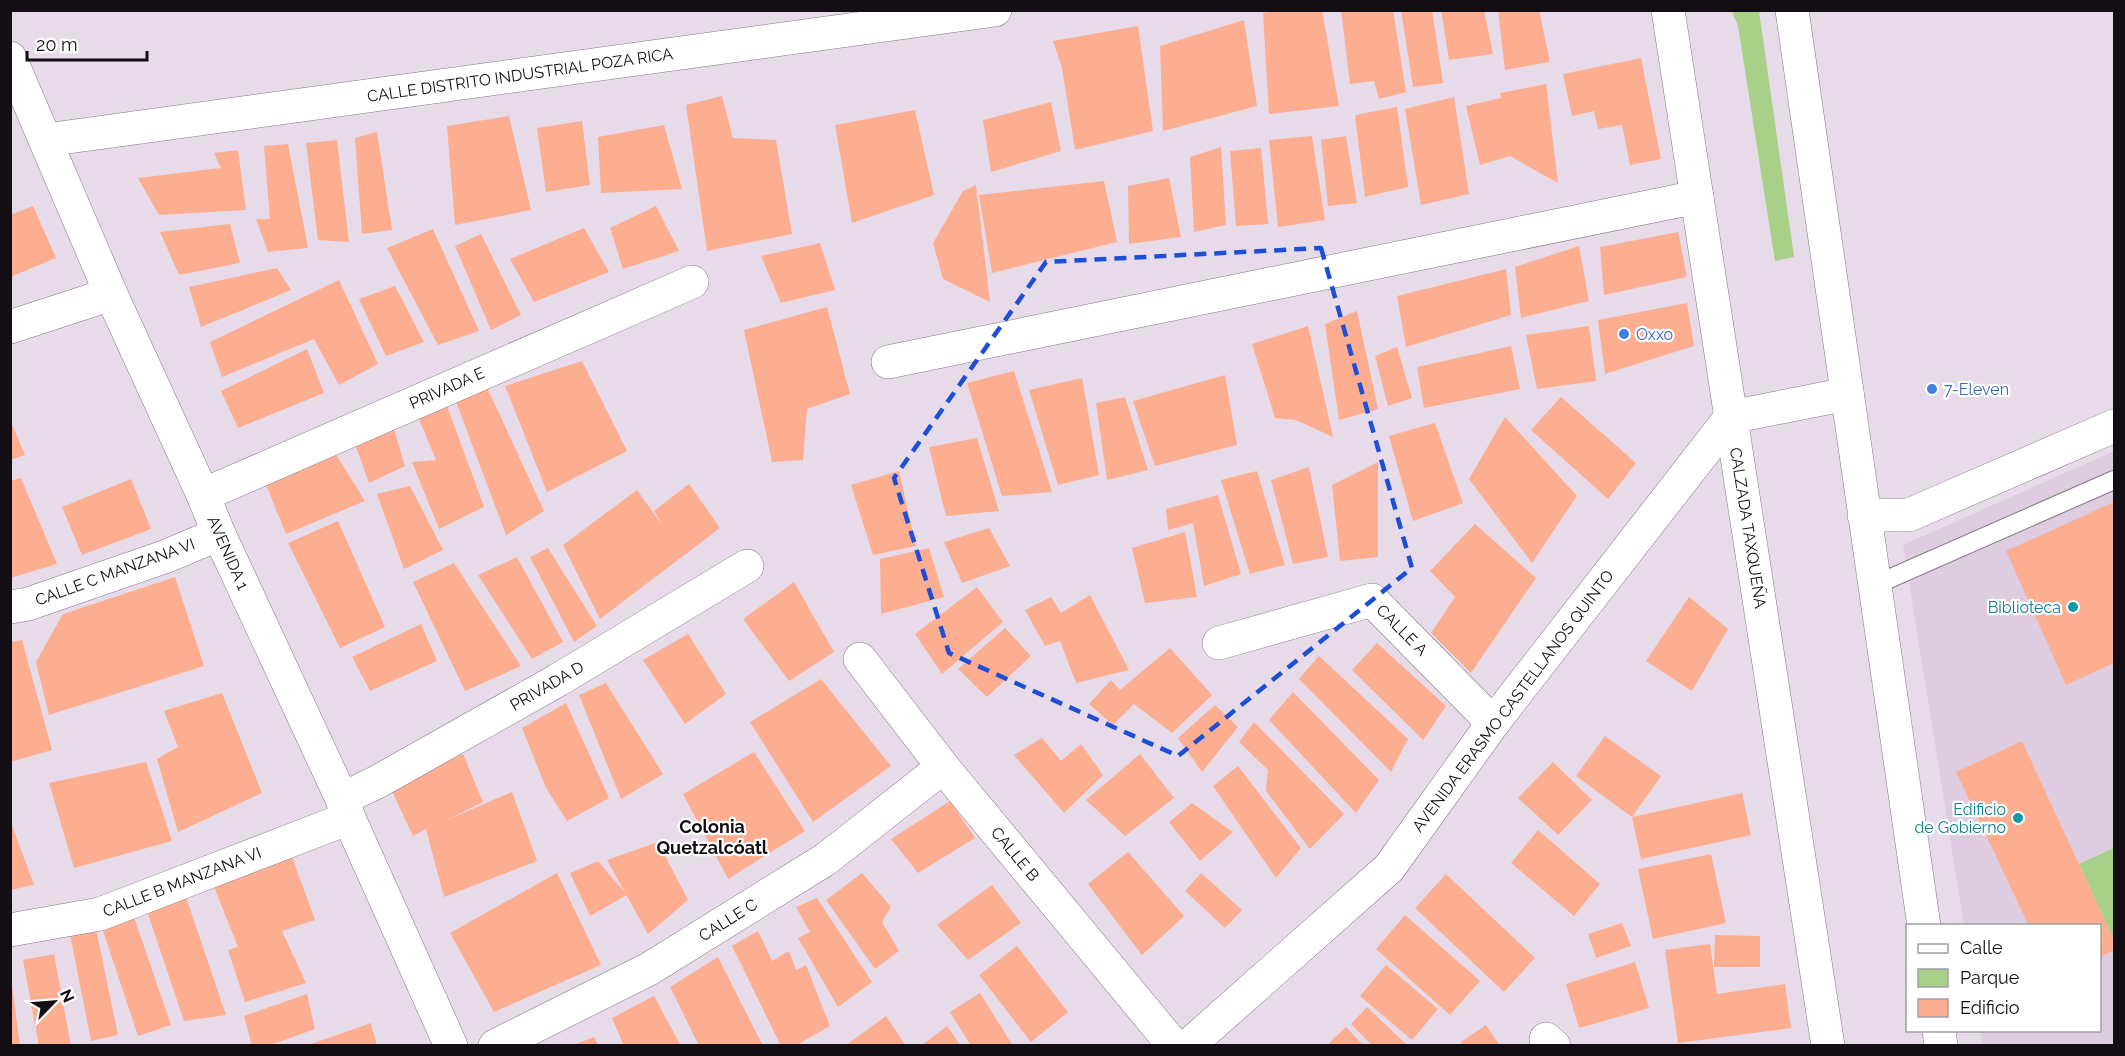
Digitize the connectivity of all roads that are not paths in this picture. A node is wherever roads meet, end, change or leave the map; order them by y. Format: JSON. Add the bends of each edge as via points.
{"nodes":[{"id":1,"x":995,"y":10,"type":"edge"},
{"id":2,"x":1668,"y":10,"type":"edge"},
{"id":3,"x":1792,"y":10,"type":"edge"},
{"id":4,"x":12,"y":62,"type":"edge"},
{"id":5,"x":46,"y":140,"type":"junction"},
{"id":6,"x":1697,"y":197,"type":"junction"},
{"id":7,"x":692,"y":282,"type":"dead end"},
{"id":8,"x":111,"y":294,"type":"junction"},
{"id":9,"x":10,"y":327,"type":"edge"},
{"id":10,"x":888,"y":362,"type":"dead end"},
{"id":11,"x":1847,"y":394,"type":"junction"},
{"id":12,"x":1731,"y":417,"type":"junction"},
{"id":13,"x":2115,"y":426,"type":"edge"},
{"id":14,"x":2115,"y":480,"type":"edge"},
{"id":15,"x":203,"y":495,"type":"junction"},
{"id":16,"x":1864,"y":514,"type":"junction"},
{"id":17,"x":219,"y":534,"type":"junction"},
{"id":18,"x":747,"y":566,"type":"dead end"},
{"id":19,"x":1875,"y":585,"type":"junction"},
{"id":20,"x":10,"y":607,"type":"edge"},
{"id":21,"x":1219,"y":643,"type":"dead end"},
{"id":22,"x":860,"y":659,"type":"dead end"},
{"id":23,"x":1493,"y":723,"type":"junction"},
{"id":24,"x":944,"y":767,"type":"junction"},
{"id":25,"x":345,"y":808,"type":"junction"},
{"id":26,"x":1924,"y":924,"type":"edge"},
{"id":27,"x":10,"y":930,"type":"edge"},
{"id":28,"x":451,"y":1046,"type":"edge"},
{"id":29,"x":495,"y":1046,"type":"edge"},
{"id":30,"x":1174,"y":1046,"type":"edge"},
{"id":31,"x":1188,"y":1046,"type":"edge"},
{"id":32,"x":1828,"y":1046,"type":"edge"}],
"edges":[{"from":1,"to":5,"type":"street","name":"CALLE DISTRITO INDUSTRIAL POZA RICA"},
{"from":2,"to":6,"type":"street","name":"CALZADA TAXQUEÑA"},
{"from":3,"to":11,"type":"street"},
{"from":4,"to":5,"type":"street","name":"AVENIDA 1"},
{"from":5,"to":8,"type":"street","name":"AVENIDA 1"},
{"from":6,"to":10,"type":"street"},
{"from":6,"to":12,"type":"street","name":"CALZADA TAXQUEÑA"},
{"from":7,"to":15,"type":"street","name":"PRIVADA E"},
{"from":8,"to":9,"type":"street"},
{"from":8,"to":15,"type":"street","name":"AVENIDA 1"},
{"from":11,"to":12,"type":"street"},
{"from":11,"to":16,"type":"street"},
{"from":12,"to":23,"type":"street","name":"AVENIDA ERASMO CASTELLANOS QUINTO"},
{"from":12,"to":32,"type":"street","name":"CALZADA TAXQUEÑA"},
{"from":13,"to":16,"type":"street","via":[[1909,514]]},
{"from":14,"to":19,"type":"lane"},
{"from":15,"to":17,"type":"street","name":"AVENIDA 1"},
{"from":16,"to":19,"type":"street"},
{"from":17,"to":20,"type":"street","name":"CALLE C MANZANA VI","via":[[167,556]]},
{"from":17,"to":25,"type":"street","name":"AVENIDA 1"},
{"from":18,"to":25,"type":"street","name":"PRIVADA D","via":[[548,686],[379,781]]},
{"from":19,"to":26,"type":"street"},
{"from":21,"to":23,"type":"street","name":"CALLE A","via":[[1372,600]]},
{"from":22,"to":24,"type":"street","name":"CALLE B"},
{"from":23,"to":31,"type":"street","name":"AVENIDA ERASMO CASTELLANOS QUINTO","via":[[1389,868]]},
{"from":24,"to":29,"type":"street","name":"CALLE C","via":[[826,858],[649,969]]},
{"from":24,"to":30,"type":"street","name":"CALLE B"},
{"from":25,"to":27,"type":"street","name":"CALLE B MANZANA VI","via":[[100,914]]},
{"from":25,"to":28,"type":"street","name":"AVENIDA 1"}]}
